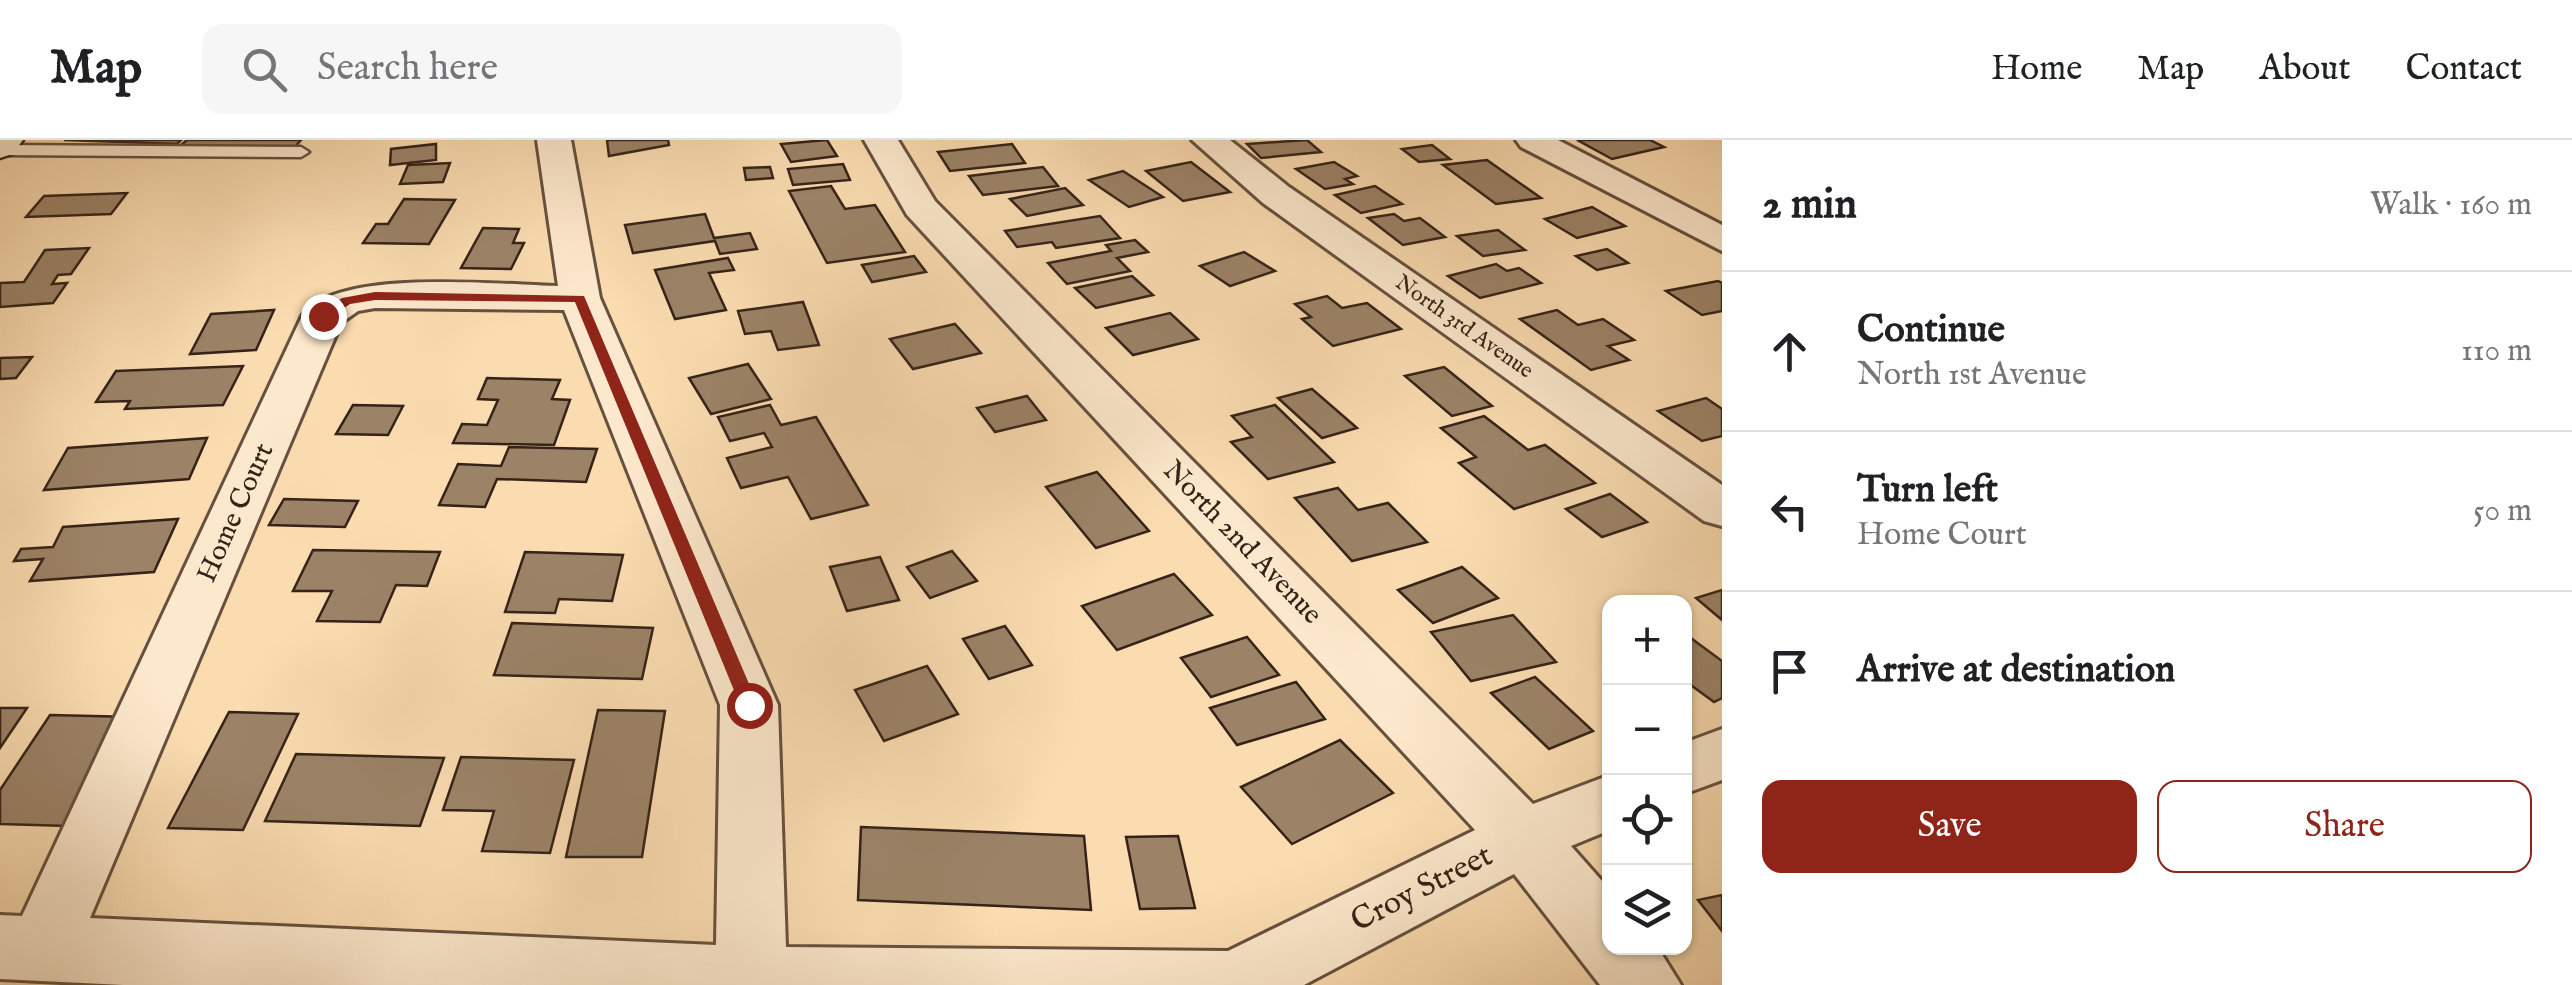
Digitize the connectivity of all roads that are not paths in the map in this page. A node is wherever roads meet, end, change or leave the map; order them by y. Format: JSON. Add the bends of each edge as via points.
{"nodes":[{"id":1,"x":6,"y":140,"type":"edge"},
{"id":2,"x":554,"y":140,"type":"edge"},
{"id":3,"x":881,"y":140,"type":"edge"},
{"id":4,"x":1209,"y":140,"type":"edge"},
{"id":5,"x":1534,"y":140,"type":"edge"},
{"id":6,"x":0,"y":149,"type":"edge"},
{"id":7,"x":301,"y":152,"type":"dead end"},
{"id":8,"x":1722,"y":240,"type":"edge"},
{"id":9,"x":580,"y":298,"type":"junction"},
{"id":10,"x":1722,"y":510,"type":"edge"},
{"id":11,"x":1722,"y":754,"type":"edge"},
{"id":12,"x":1692,"y":766,"type":"edge"},
{"id":13,"x":1602,"y":804,"type":"edge"},
{"id":14,"x":1524,"y":837,"type":"junction"},
{"id":15,"x":1602,"y":932,"type":"edge"},
{"id":16,"x":21,"y":948,"type":"edge"},
{"id":17,"x":1620,"y":955,"type":"edge"},
{"id":18,"x":752,"y":982,"type":"edge"},
{"id":19,"x":1245,"y":984,"type":"edge"},
{"id":20,"x":1645,"y":985,"type":"edge"}],
"edges":[{"from":1,"to":6,"type":"street"},
{"from":2,"to":9,"type":"street"},
{"from":3,"to":14,"type":"street","name":"North 2nd Avenue","via":[[920,207]]},
{"from":4,"to":10,"type":"street","name":"North 3rd Avenue","via":[[1276,195]]},
{"from":5,"to":8,"type":"street"},
{"from":6,"to":7,"type":"lane"},
{"from":9,"to":16,"type":"street","name":"Home Court","via":[[375,296],[346,301],[323,316]]},
{"from":9,"to":18,"type":"street","via":[[749,705]]},
{"from":11,"to":12,"type":"street"},
{"from":13,"to":14,"type":"street","name":"Croy Street"},
{"from":14,"to":15,"type":"street","name":"North 2nd Avenue"},
{"from":14,"to":19,"type":"street","name":"Croy Street"},
{"from":16,"to":18,"type":"street"},
{"from":17,"to":20,"type":"street"},
{"from":18,"to":19,"type":"street"}]}
